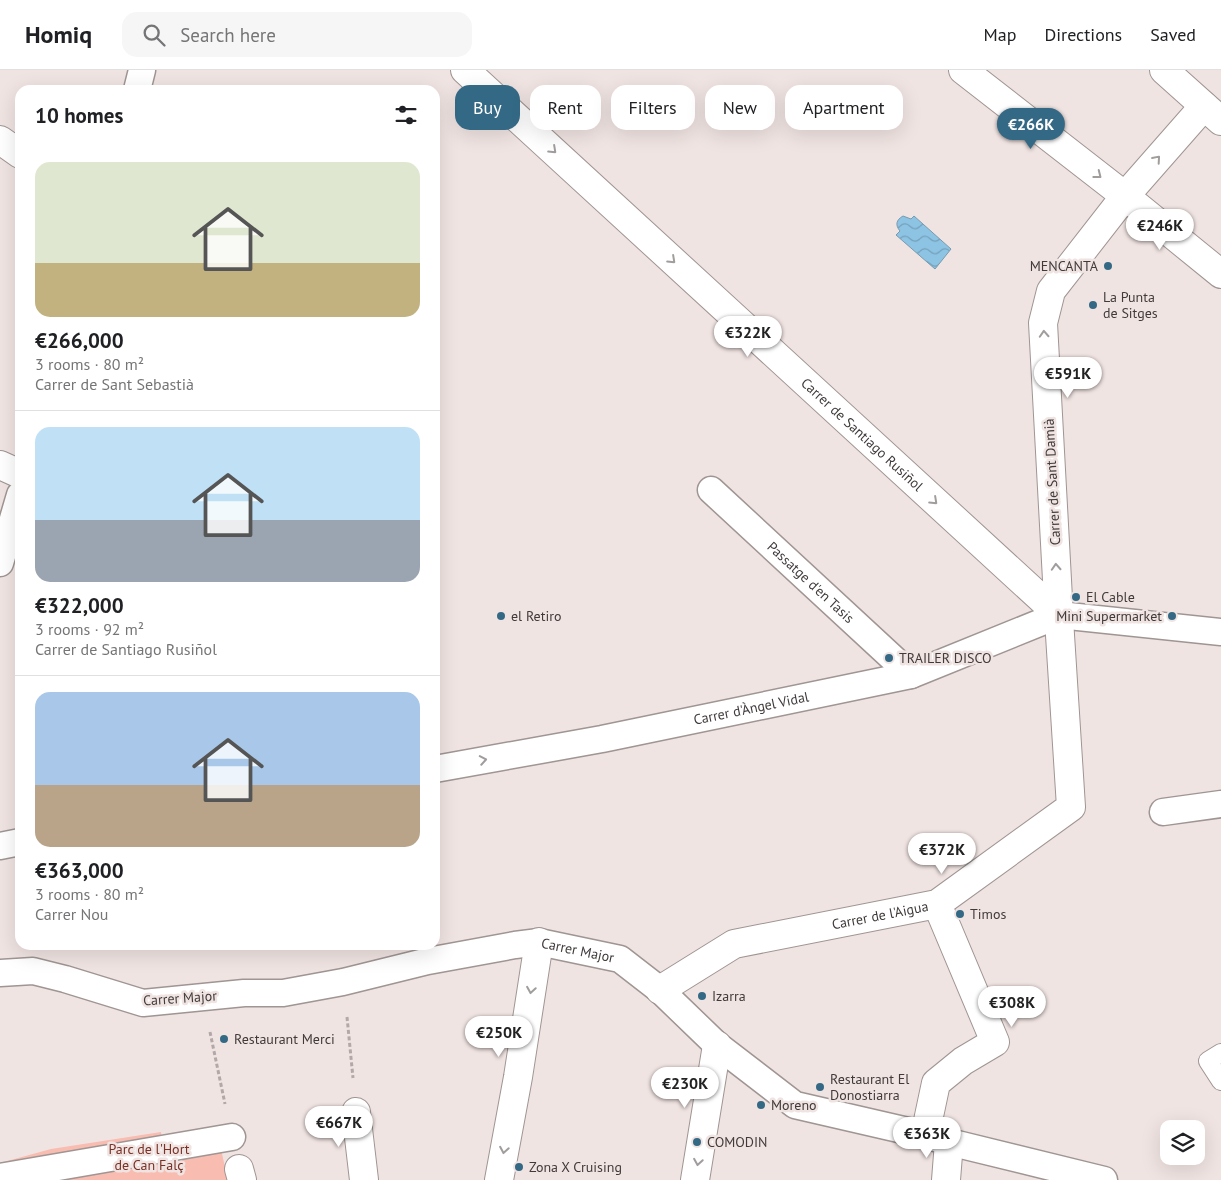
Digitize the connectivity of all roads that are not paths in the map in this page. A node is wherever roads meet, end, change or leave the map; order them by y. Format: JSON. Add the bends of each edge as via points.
{"nodes":[{"id":1,"x":142,"y":70,"type":"edge"},
{"id":2,"x":465,"y":70,"type":"edge"},
{"id":3,"x":962,"y":70,"type":"edge"},
{"id":4,"x":1164,"y":70,"type":"edge"},
{"id":5,"x":138,"y":85,"type":"edge"},
{"id":6,"x":1213,"y":113,"type":"edge"},
{"id":7,"x":0,"y":140,"type":"edge"},
{"id":8,"x":15,"y":150,"type":"edge"},
{"id":9,"x":1125,"y":196,"type":"junction"},
{"id":10,"x":1221,"y":274,"type":"edge"},
{"id":11,"x":0,"y":465,"type":"edge"},
{"id":12,"x":15,"y":472,"type":"edge"},
{"id":13,"x":711,"y":490,"type":"dead end"},
{"id":14,"x":15,"y":512,"type":"edge"},
{"id":15,"x":0,"y":563,"type":"edge"},
{"id":16,"x":1059,"y":615,"type":"junction"},
{"id":17,"x":1221,"y":632,"type":"edge"},
{"id":18,"x":911,"y":676,"type":"junction"},
{"id":19,"x":440,"y":768,"type":"edge"},
{"id":20,"x":1221,"y":804,"type":"edge"},
{"id":21,"x":1163,"y":812,"type":"dead end"},
{"id":22,"x":15,"y":843,"type":"edge"},
{"id":23,"x":0,"y":846,"type":"edge"},
{"id":24,"x":937,"y":904,"type":"junction"},
{"id":25,"x":538,"y":942,"type":"junction"},
{"id":26,"x":0,"y":973,"type":"edge"},
{"id":27,"x":660,"y":990,"type":"junction"},
{"id":28,"x":717,"y":1045,"type":"junction"},
{"id":29,"x":1221,"y":1053,"type":"edge"},
{"id":30,"x":1221,"y":1081,"type":"edge"},
{"id":31,"x":356,"y":1112,"type":"road end"},
{"id":32,"x":232,"y":1138,"type":"dead end"},
{"id":33,"x":937,"y":1139,"type":"junction"},
{"id":34,"x":0,"y":1177,"type":"edge"},
{"id":35,"x":364,"y":1180,"type":"edge"},
{"id":36,"x":499,"y":1180,"type":"edge"},
{"id":37,"x":696,"y":1180,"type":"edge"},
{"id":38,"x":946,"y":1180,"type":"edge"},
{"id":39,"x":1104,"y":1180,"type":"edge"}],
"edges":[{"from":1,"to":5,"type":"street"},
{"from":2,"to":16,"type":"street","name":"Carrer de Santiago Rusiñol","one_way":true},
{"from":3,"to":9,"type":"street","one_way":true},
{"from":4,"to":6,"type":"street"},
{"from":9,"to":6,"type":"street","name":"Carrer de Sant Damià","one_way":true},
{"from":7,"to":8,"type":"street"},
{"from":9,"to":10,"type":"street"},
{"from":16,"to":9,"type":"street","name":"Carrer de Sant Damià","one_way":true,"via":[[1043,323],[1051,291]]},
{"from":11,"to":12,"type":"street"},
{"from":13,"to":18,"type":"street","name":"Passatge d'en Tasis"},
{"from":14,"to":15,"type":"street"},
{"from":16,"to":17,"type":"street"},
{"from":16,"to":18,"type":"street","name":"Carrer d'Àngel Vidal"},
{"from":16,"to":24,"type":"street","name":"Carrer de l'Aigua","via":[[1071,807]]},
{"from":19,"to":18,"type":"street","name":"Carrer d'Àngel Vidal","one_way":true,"via":[[602,739]]},
{"from":20,"to":21,"type":"street"},
{"from":22,"to":23,"type":"street"},
{"from":24,"to":27,"type":"street","name":"Carrer de l'Aigua","via":[[734,944]]},
{"from":24,"to":33,"type":"street","via":[[995,1042],[963,1061],[936,1083]]},
{"from":25,"to":26,"type":"street","name":"Carrer Major","via":[[283,993],[244,993],[143,1003],[33,971]]},
{"from":25,"to":27,"type":"street","name":"Carrer Major","via":[[620,959]]},
{"from":25,"to":36,"type":"street","one_way":true},
{"from":27,"to":28,"type":"street","name":"Carrer Major"},
{"from":28,"to":33,"type":"street","name":"Carrer Major","via":[[795,1105]]},
{"from":28,"to":37,"type":"street","one_way":true},
{"from":29,"to":30,"type":"lane","via":[[1208,1060]]},
{"from":31,"to":35,"type":"street"},
{"from":32,"to":34,"type":"street"},
{"from":33,"to":38,"type":"street"},
{"from":33,"to":39,"type":"street","name":"Carrer Major"}]}
